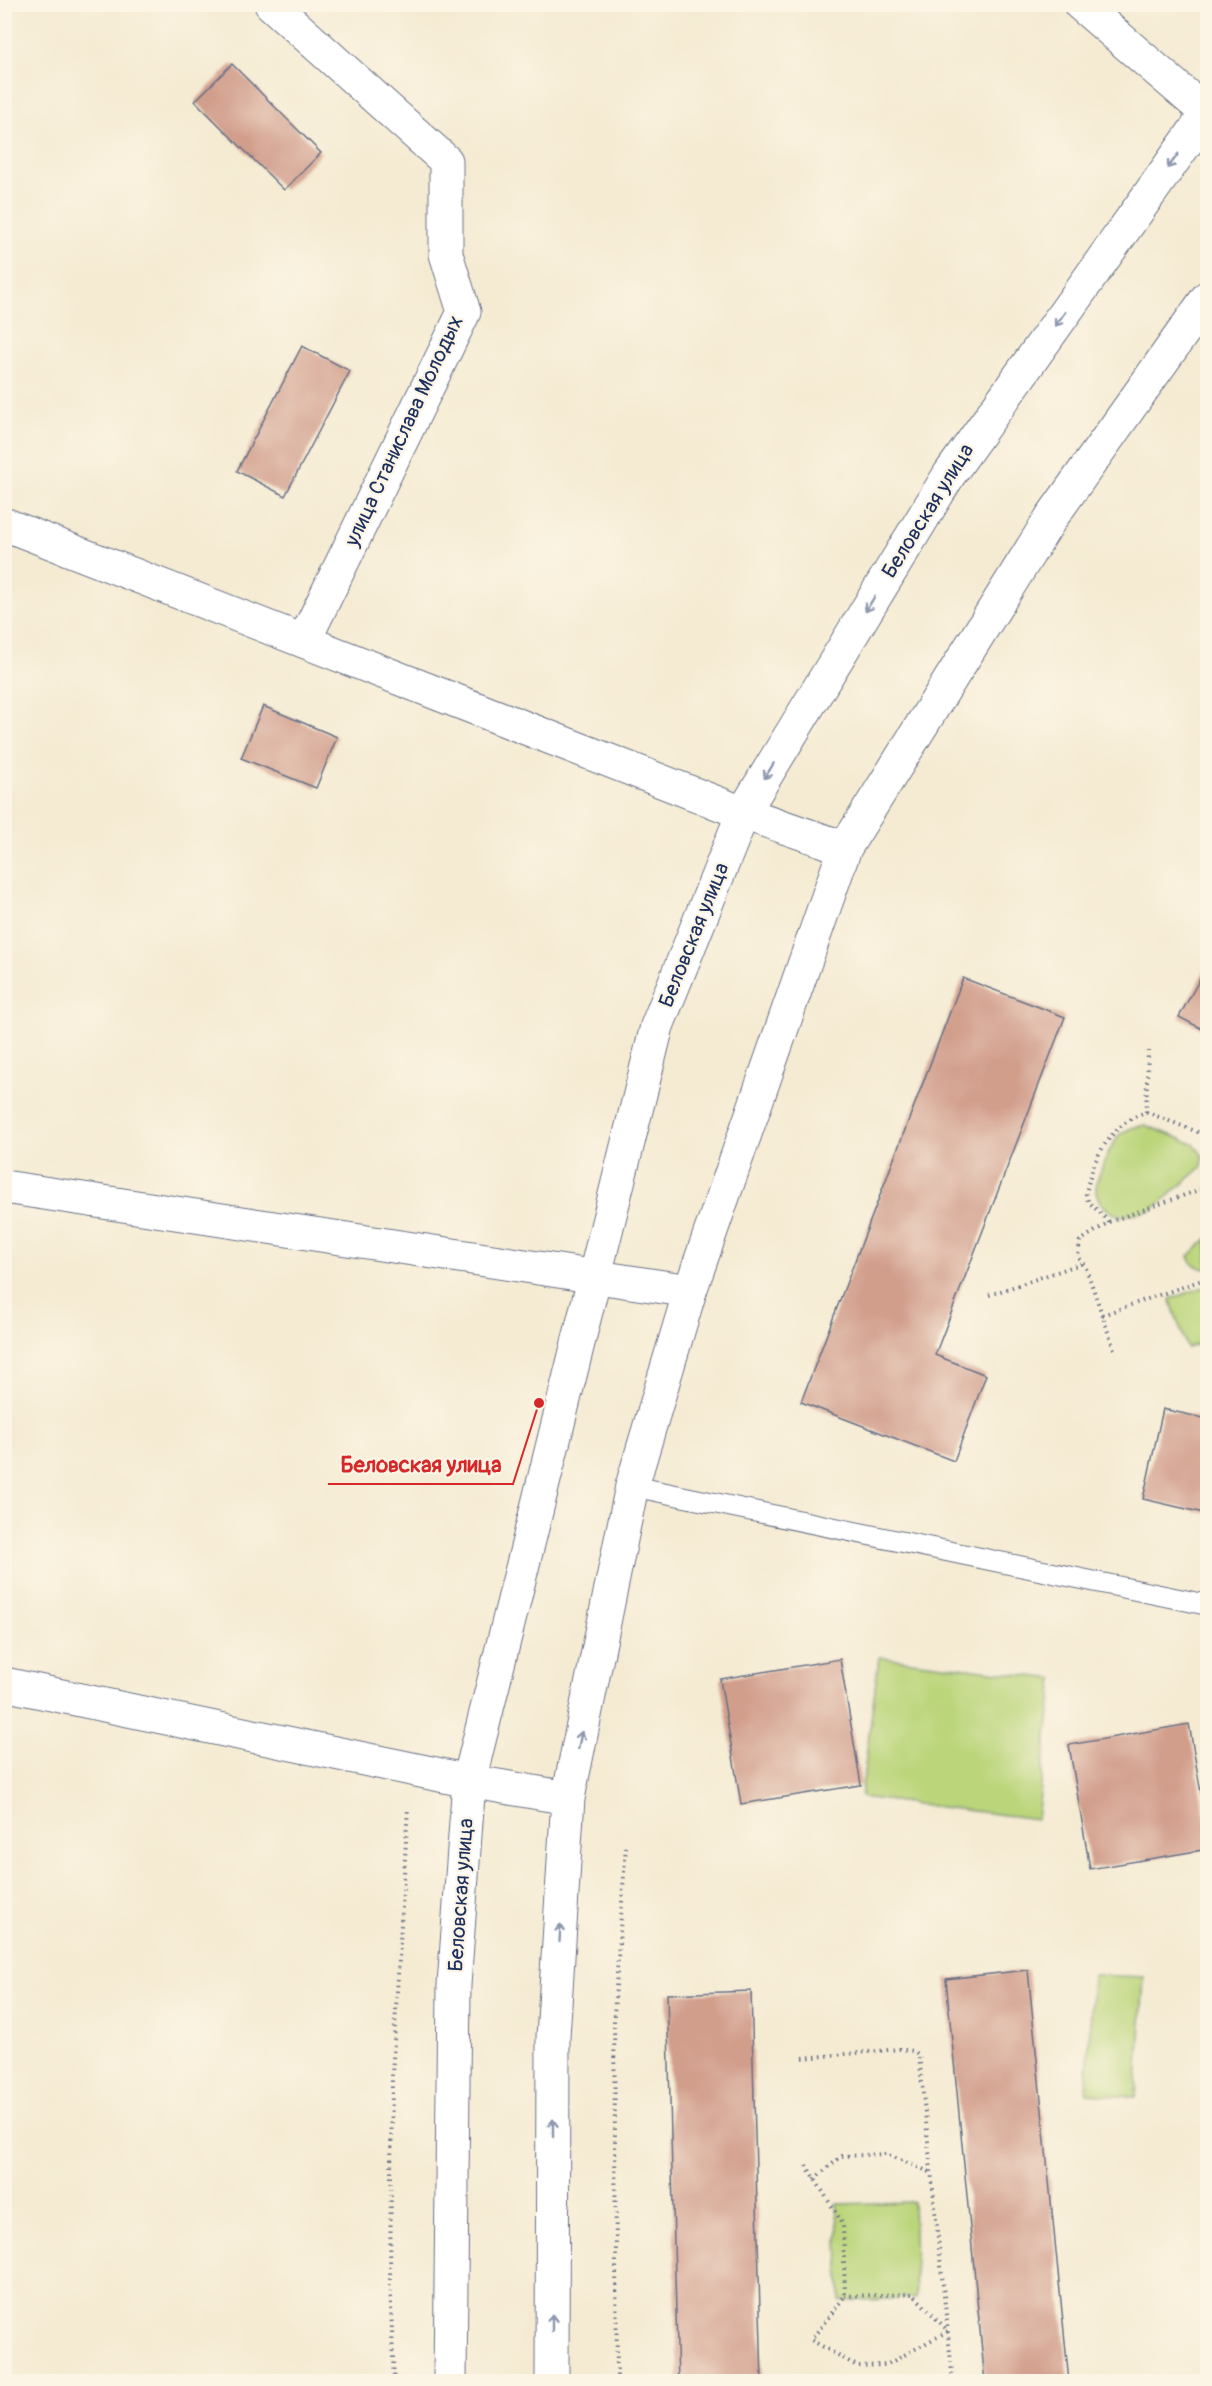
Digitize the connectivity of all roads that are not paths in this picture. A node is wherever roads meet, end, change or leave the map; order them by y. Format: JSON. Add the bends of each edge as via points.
{"nodes":[{"id":1,"x":271,"y":4,"type":"edge"},
{"id":2,"x":1080,"y":4,"type":"edge"},
{"id":3,"x":1207,"y":113,"type":"edge"},
{"id":4,"x":1208,"y":297,"type":"edge"},
{"id":5,"x":4,"y":524,"type":"edge"},
{"id":6,"x":304,"y":641,"type":"junction"},
{"id":7,"x":743,"y":813,"type":"junction"},
{"id":8,"x":845,"y":848,"type":"junction"},
{"id":9,"x":4,"y":1187,"type":"edge"},
{"id":10,"x":594,"y":1276,"type":"junction"},
{"id":11,"x":690,"y":1291,"type":"junction"},
{"id":12,"x":632,"y":1486,"type":"junction"},
{"id":13,"x":1208,"y":1605,"type":"edge"},
{"id":14,"x":4,"y":1684,"type":"edge"},
{"id":15,"x":469,"y":1781,"type":"junction"},
{"id":16,"x":568,"y":1798,"type":"junction"},
{"id":17,"x":450,"y":2382,"type":"edge"},
{"id":18,"x":552,"y":2382,"type":"edge"}],
"edges":[{"from":1,"to":6,"type":"street","name":"улица Станислава Молодых","via":[[446,161],[446,254],[464,312]]},
{"from":2,"to":3,"type":"street"},
{"from":3,"to":7,"type":"street","name":"Беловская улица","one_way":true,"via":[[949,475]]},
{"from":4,"to":8,"type":"street","via":[[1051,518]]},
{"from":5,"to":6,"type":"street"},
{"from":6,"to":7,"type":"street"},
{"from":7,"to":8,"type":"street"},
{"from":7,"to":10,"type":"street","name":"Беловская улица","via":[[657,1026]]},
{"from":8,"to":11,"type":"street"},
{"from":9,"to":10,"type":"street"},
{"from":10,"to":11,"type":"street"},
{"from":10,"to":15,"type":"street","name":"Беловская улица"},
{"from":11,"to":12,"type":"street"},
{"from":12,"to":13,"type":"lane"},
{"from":16,"to":12,"type":"street","one_way":true},
{"from":14,"to":15,"type":"street"},
{"from":15,"to":16,"type":"street"},
{"from":15,"to":17,"type":"street","name":"Беловская улица","via":[[454,1985]]},
{"from":18,"to":16,"type":"street","one_way":true,"via":[[554,2037]]}]}
